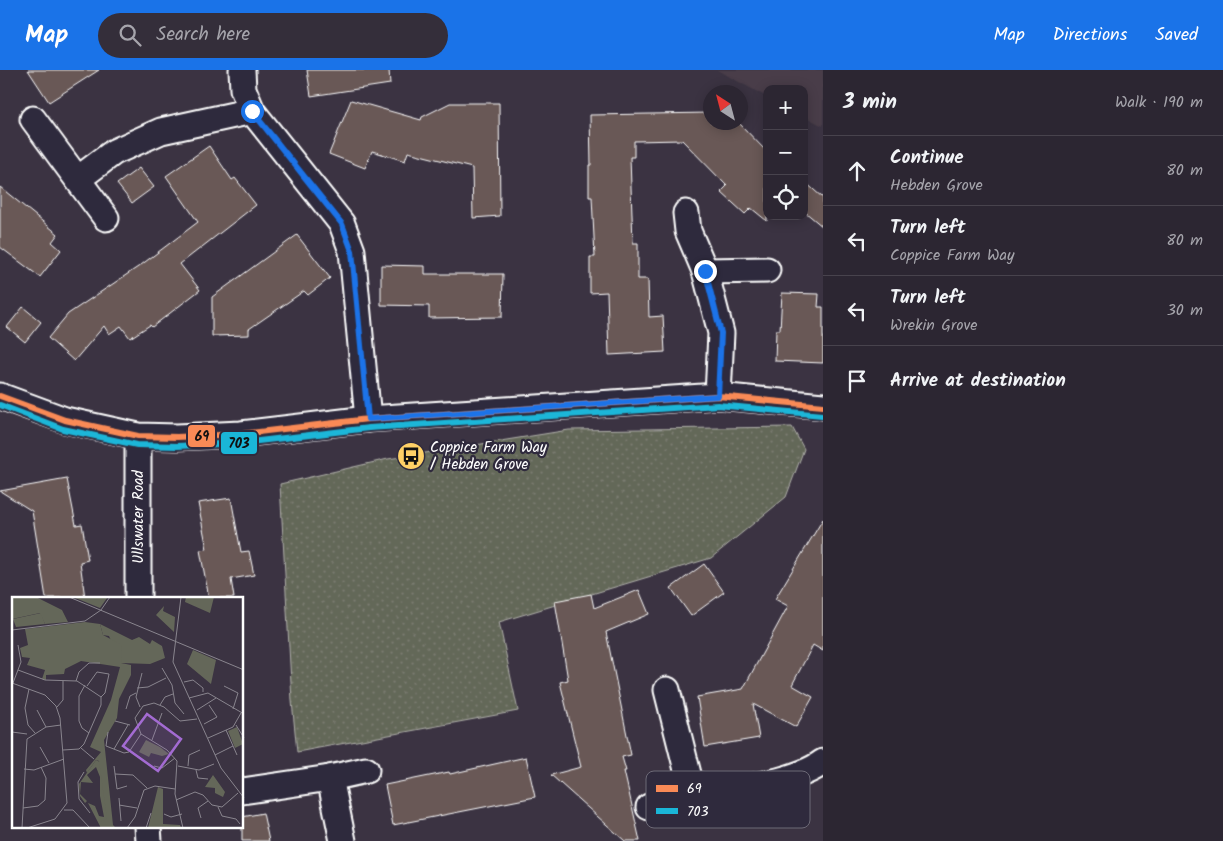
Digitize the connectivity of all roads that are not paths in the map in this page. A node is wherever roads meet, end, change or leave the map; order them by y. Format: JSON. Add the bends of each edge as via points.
{"nodes":[{"id":1,"x":242,"y":70,"type":"edge"},
{"id":2,"x":252,"y":111,"type":"junction"},
{"id":3,"x":33,"y":119,"type":"dead end"},
{"id":4,"x":78,"y":179,"type":"junction"},
{"id":5,"x":686,"y":213,"type":"dead end"},
{"id":6,"x":106,"y":218,"type":"dead end"},
{"id":7,"x":767,"y":270,"type":"dead end"},
{"id":8,"x":705,"y":271,"type":"junction"},
{"id":9,"x":0,"y":396,"type":"edge"},
{"id":10,"x":718,"y":396,"type":"junction"},
{"id":11,"x":823,"y":406,"type":"edge"},
{"id":12,"x":368,"y":419,"type":"junction"},
{"id":13,"x":138,"y":436,"type":"junction"},
{"id":14,"x":138,"y":597,"type":"edge"},
{"id":15,"x":667,"y":690,"type":"dead end"},
{"id":16,"x":823,"y":762,"type":"edge"},
{"id":17,"x":366,"y":770,"type":"dead end"},
{"id":18,"x":687,"y":771,"type":"edge"},
{"id":19,"x":809,"y":771,"type":"edge"},
{"id":20,"x":330,"y":778,"type":"junction"},
{"id":21,"x":244,"y":791,"type":"edge"},
{"id":22,"x":148,"y":828,"type":"edge"},
{"id":23,"x":148,"y":841,"type":"edge"},
{"id":24,"x":343,"y":841,"type":"edge"}],
"edges":[{"from":1,"to":2,"type":"street","via":[[243,89]]},
{"from":2,"to":4,"type":"street","via":[[161,130],[114,152]]},
{"from":2,"to":12,"type":"street","via":[[342,224],[352,251]]},
{"from":3,"to":4,"type":"street"},
{"from":4,"to":6,"type":"street"},
{"from":5,"to":8,"type":"street","via":[[688,232]]},
{"from":7,"to":8,"type":"street"},
{"from":8,"to":10,"type":"street","via":[[721,333]]},
{"from":9,"to":13,"type":"street","via":[[65,420]]},
{"from":10,"to":11,"type":"street"},
{"from":10,"to":12,"type":"street"},
{"from":12,"to":13,"type":"street","via":[[241,434]]},
{"from":13,"to":14,"type":"street","name":"Ullswater Road"},
{"from":15,"to":18,"type":"street"},
{"from":16,"to":19,"type":"street"},
{"from":17,"to":20,"type":"street"},
{"from":20,"to":21,"type":"street"},
{"from":20,"to":24,"type":"street"},
{"from":22,"to":23,"type":"street"}]}
